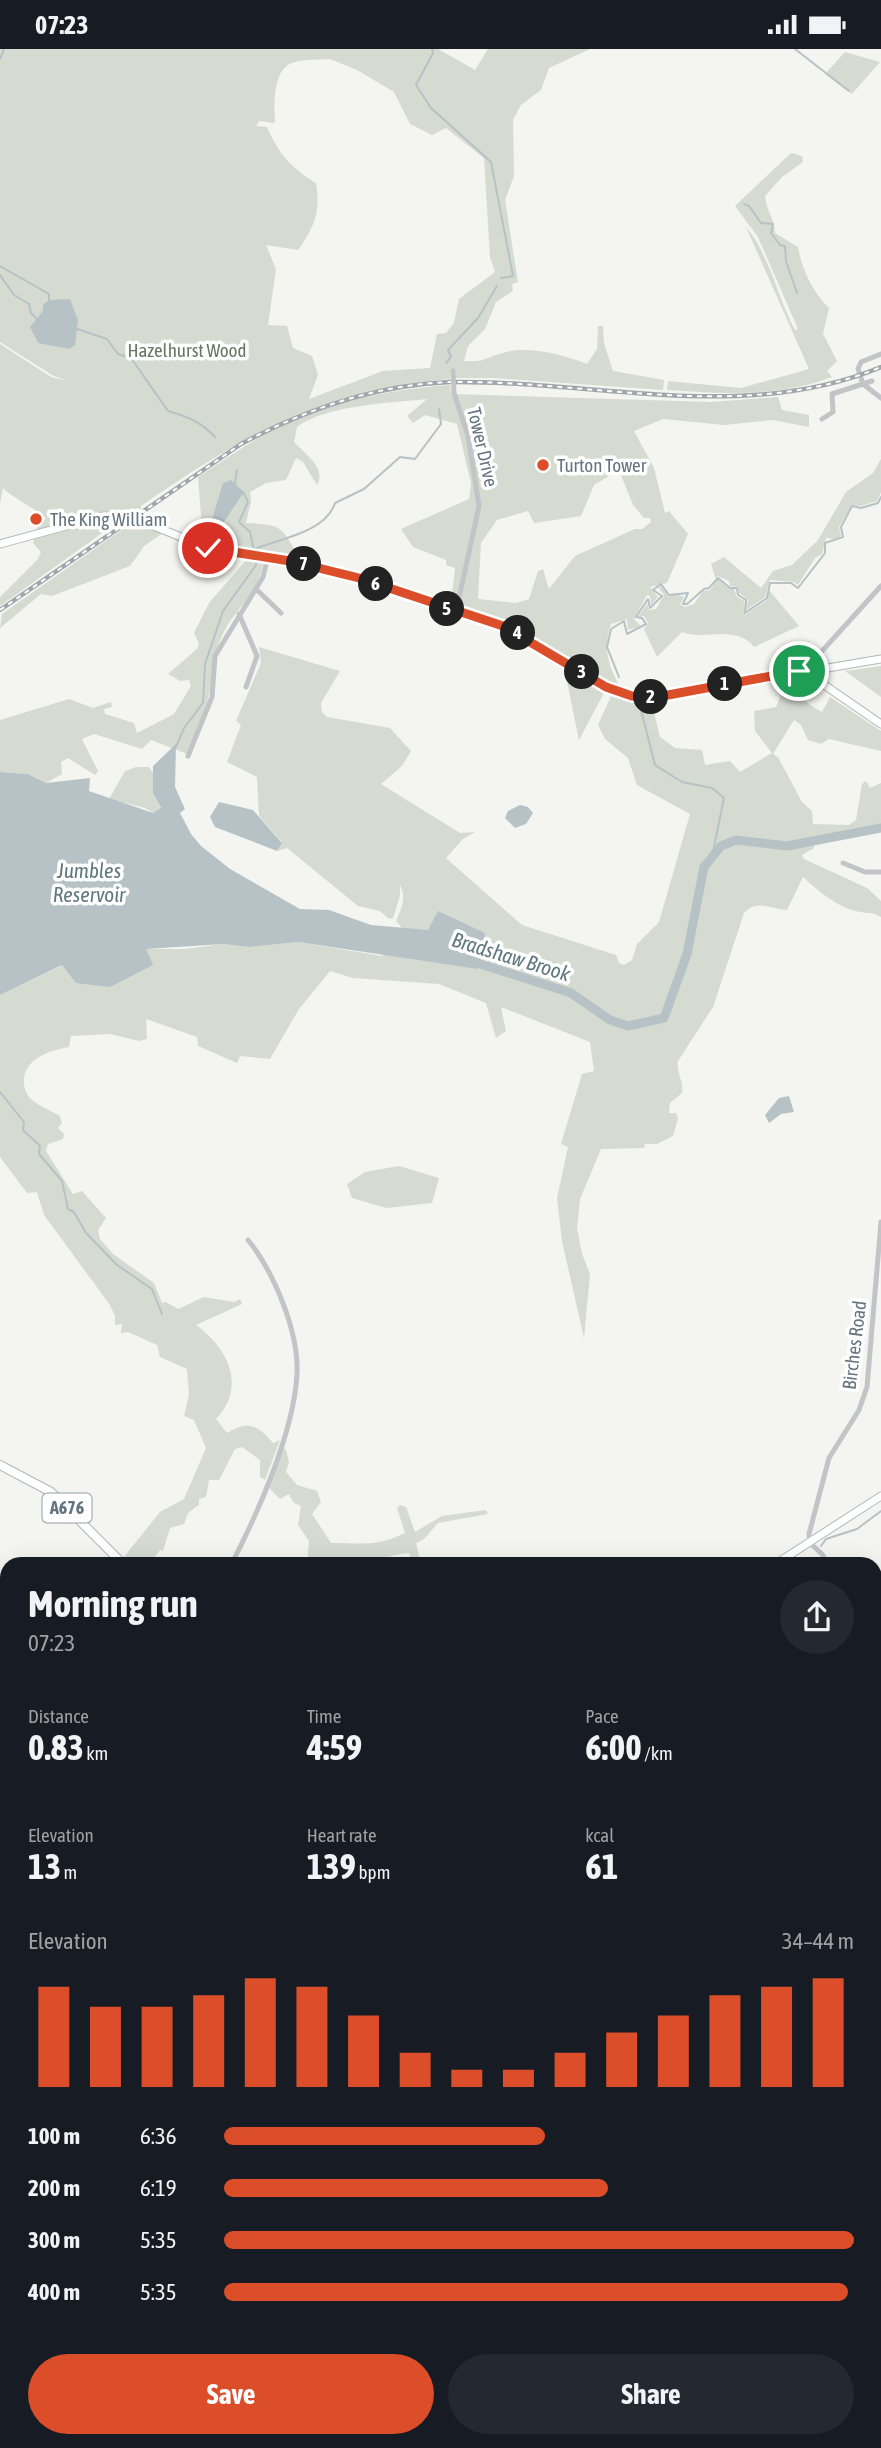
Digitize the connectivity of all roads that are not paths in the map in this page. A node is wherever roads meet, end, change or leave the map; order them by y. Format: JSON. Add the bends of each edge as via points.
{"nodes":[{"id":1,"x":881,"y":354,"type":"edge"},
{"id":2,"x":453,"y":370,"type":"dead end"},
{"id":3,"x":872,"y":381,"type":"dead end"},
{"id":4,"x":863,"y":384,"type":"junction"},
{"id":5,"x":881,"y":398,"type":"edge"},
{"id":6,"x":822,"y":419,"type":"dead end"},
{"id":7,"x":0,"y":544,"type":"edge"},
{"id":8,"x":268,"y":557,"type":"junction"},
{"id":9,"x":881,"y":586,"type":"edge"},
{"id":10,"x":256,"y":589,"type":"junction"},
{"id":11,"x":456,"y":612,"type":"junction"},
{"id":12,"x":281,"y":613,"type":"dead end"},
{"id":13,"x":239,"y":614,"type":"junction"},
{"id":14,"x":881,"y":659,"type":"edge"},
{"id":15,"x":805,"y":672,"type":"junction"},
{"id":16,"x":246,"y":687,"type":"dead end"},
{"id":17,"x":881,"y":724,"type":"edge"},
{"id":18,"x":188,"y":756,"type":"dead end"},
{"id":19,"x":843,"y":863,"type":"dead end"},
{"id":20,"x":881,"y":872,"type":"edge"},
{"id":21,"x":881,"y":1223,"type":"edge"},
{"id":22,"x":248,"y":1240,"type":"dead end"},
{"id":23,"x":0,"y":1465,"type":"edge"},
{"id":24,"x":881,"y":1496,"type":"edge"},
{"id":25,"x":810,"y":1543,"type":"junction"},
{"id":26,"x":116,"y":1557,"type":"edge"},
{"id":27,"x":234,"y":1557,"type":"edge"},
{"id":28,"x":787,"y":1557,"type":"edge"},
{"id":29,"x":824,"y":1557,"type":"edge"}],
"edges":[{"from":1,"to":4,"type":"street","via":[[859,365]]},
{"from":2,"to":11,"type":"street","name":"Tower Drive","bridge":true,"via":[[480,506]]},
{"from":3,"to":4,"type":"street"},
{"from":4,"to":5,"type":"street"},
{"from":4,"to":6,"type":"street","via":[[832,394],[833,412]]},
{"from":7,"to":8,"type":"main road","via":[[103,516],[132,518],[208,548]]},
{"from":8,"to":10,"type":"street"},
{"from":8,"to":11,"type":"main road","via":[[359,578]]},
{"from":9,"to":15,"type":"street"},
{"from":10,"to":12,"type":"street"},
{"from":10,"to":13,"type":"street"},
{"from":11,"to":15,"type":"main road","via":[[511,629],[606,687],[632,696],[657,697]]},
{"from":13,"to":16,"type":"street","via":[[257,656]]},
{"from":13,"to":18,"type":"street","via":[[215,656],[212,697]]},
{"from":14,"to":15,"type":"main road"},
{"from":15,"to":17,"type":"main road"},
{"from":19,"to":20,"type":"street","via":[[865,872]]},
{"from":21,"to":25,"type":"street","name":"Birches Road","via":[[867,1387],[859,1410],[829,1458]]},
{"from":22,"to":27,"type":"street","via":[[278,1293],[297,1373],[291,1417]]},
{"from":23,"to":26,"type":"main road","number":"A676","via":[[51,1492]]},
{"from":24,"to":25,"type":"main road"},
{"from":25,"to":28,"type":"main road"},
{"from":25,"to":29,"type":"street"}]}
